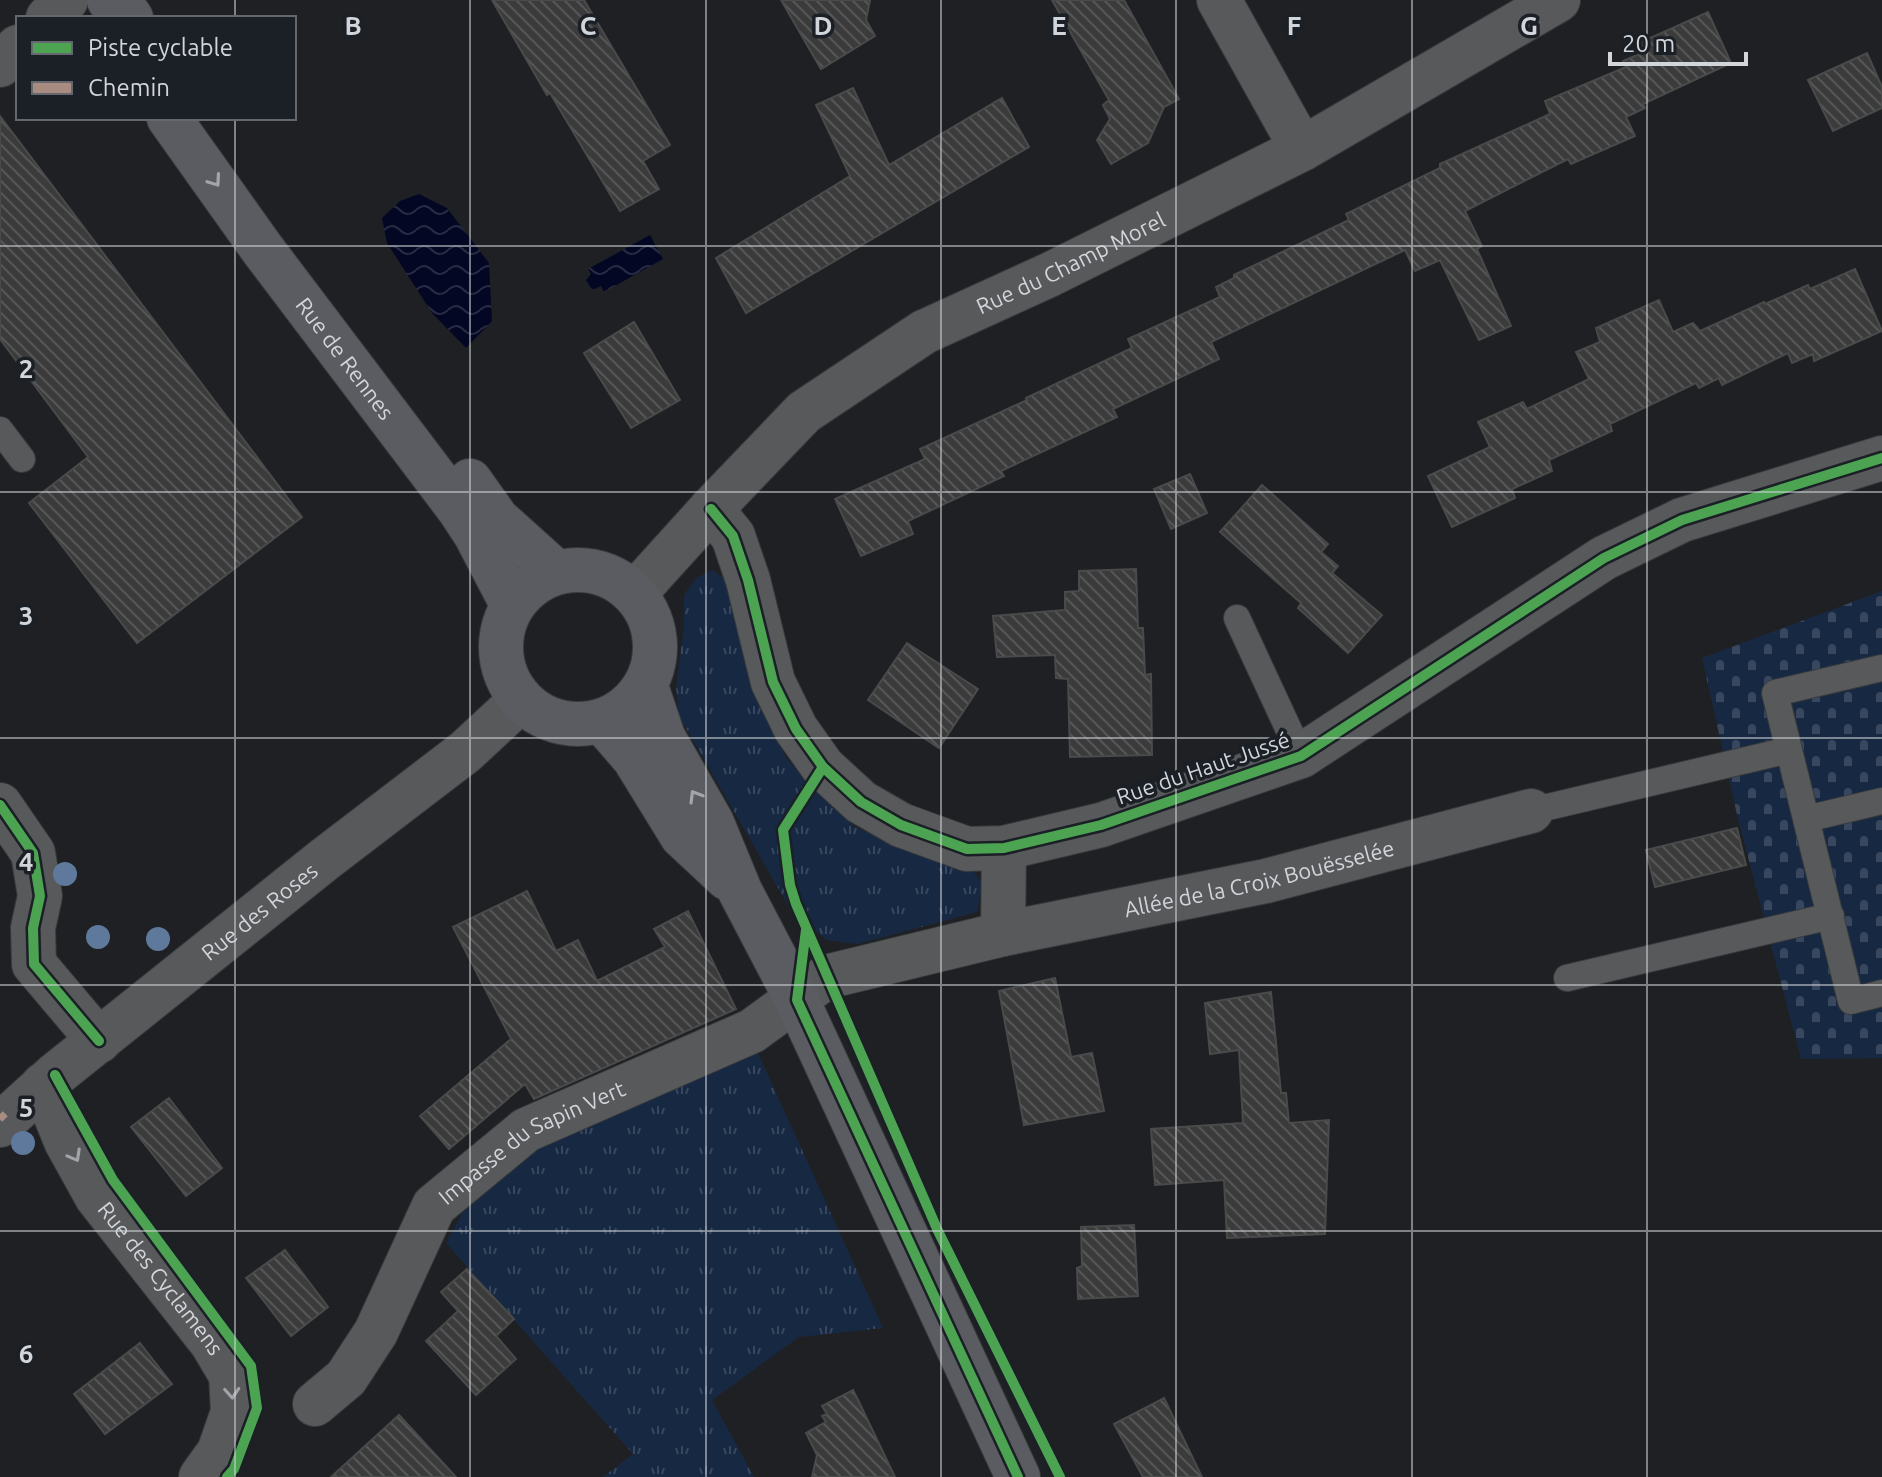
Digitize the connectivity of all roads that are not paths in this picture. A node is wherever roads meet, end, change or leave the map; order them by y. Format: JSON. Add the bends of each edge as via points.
{"nodes":[{"id":1,"x":66,"y":0,"type":"edge"},
{"id":2,"x":109,"y":0,"type":"edge"},
{"id":3,"x":1219,"y":0,"type":"edge"},
{"id":4,"x":1558,"y":0,"type":"edge"},
{"id":5,"x":50,"y":16,"type":"edge"},
{"id":6,"x":130,"y":16,"type":"edge"},
{"id":7,"x":16,"y":49,"type":"edge"},
{"id":8,"x":0,"y":65,"type":"edge"},
{"id":9,"x":170,"y":120,"type":"edge"},
{"id":10,"x":208,"y":120,"type":"edge"},
{"id":11,"x":1302,"y":149,"type":"junction"},
{"id":12,"x":0,"y":430,"type":"edge"},
{"id":13,"x":1882,"y":458,"type":"edge"},
{"id":14,"x":22,"y":459,"type":"dead end"},
{"id":15,"x":711,"y":509,"type":"junction"},
{"id":16,"x":556,"y":572,"type":"junction"},
{"id":17,"x":635,"y":593,"type":"junction"},
{"id":18,"x":512,"y":604,"type":"junction"},
{"id":19,"x":1237,"y":618,"type":"dead end"},
{"id":20,"x":1882,"y":668,"type":"edge"},
{"id":21,"x":646,"y":686,"type":"junction"},
{"id":22,"x":521,"y":700,"type":"junction"},
{"id":23,"x":602,"y":721,"type":"junction"},
{"id":24,"x":1789,"y":750,"type":"junction"},
{"id":25,"x":1301,"y":756,"type":"junction"},
{"id":26,"x":1882,"y":801,"type":"edge"},
{"id":27,"x":0,"y":805,"type":"edge"},
{"id":28,"x":1531,"y":811,"type":"joint"},
{"id":29,"x":1806,"y":819,"type":"junction"},
{"id":30,"x":1004,"y":848,"type":"junction"},
{"id":31,"x":740,"y":891,"type":"junction"},
{"id":32,"x":1831,"y":916,"type":"junction"},
{"id":33,"x":1003,"y":934,"type":"junction"},
{"id":34,"x":1567,"y":978,"type":"dead end"},
{"id":35,"x":1882,"y":993,"type":"edge"},
{"id":36,"x":797,"y":1000,"type":"junction"},
{"id":37,"x":99,"y":1041,"type":"junction"},
{"id":38,"x":43,"y":1085,"type":"junction"},
{"id":39,"x":2,"y":1119,"type":"edge"},
{"id":40,"x":315,"y":1404,"type":"dead end"},
{"id":41,"x":201,"y":1477,"type":"edge"},
{"id":42,"x":1018,"y":1477,"type":"edge"}],
"edges":[{"from":1,"to":5,"type":"street"},
{"from":2,"to":6,"type":"main road"},
{"from":3,"to":11,"type":"street"},
{"from":4,"to":11,"type":"street","name":"Rue du Champ Morel"},
{"from":7,"to":8,"type":"street"},
{"from":9,"to":18,"type":"main road","name":"Rue de Rennes","one_way":true,"via":[[459,509]]},
{"from":10,"to":16,"type":"main road","name":"Rue de Rennes","via":[[497,519]]},
{"from":11,"to":15,"type":"street","name":"Rue du Champ Morel","via":[[924,332],[804,412]]},
{"from":12,"to":14,"type":"lane"},
{"from":13,"to":25,"type":"street","name":"Rue du Haut Jussé","via":[[1682,520],[1604,558]]},
{"from":15,"to":17,"type":"street","name":"Rue du Champ Morel"},
{"from":15,"to":30,"type":"street","name":"Rue du Haut Jussé","via":[[733,536],[773,682],[796,729],[823,767],[861,802],[901,825],[967,849]]},
{"from":16,"to":17,"type":"main road","via":[[598,571]]},
{"from":16,"to":18,"type":"main road","via":[[524,590]]},
{"from":17,"to":21,"type":"main road","via":[[649,615],[656,641]]},
{"from":18,"to":22,"type":"main road","via":[[502,628],[500,653],[507,679]]},
{"from":19,"to":25,"type":"lane"},
{"from":20,"to":24,"type":"lane","via":[[1775,693]]},
{"from":21,"to":23,"type":"main road","via":[[624,709]]},
{"from":31,"to":21,"type":"main road","one_way":true,"via":[[712,823],[663,737]]},
{"from":22,"to":23,"type":"main road","via":[[558,722]]},
{"from":22,"to":37,"type":"street","name":"Rue des Roses","via":[[465,752]]},
{"from":23,"to":31,"type":"main road","via":[[634,758],[682,836]]},
{"from":24,"to":28,"type":"lane","name":"Allée de la Croix Bouësselée"},
{"from":24,"to":29,"type":"lane"},
{"from":25,"to":30,"type":"street","name":"Rue du Haut Jussé","via":[[1101,825]]},
{"from":26,"to":29,"type":"lane"},
{"from":27,"to":37,"type":"street","via":[[33,853],[40,896],[33,928],[34,964]]},
{"from":28,"to":33,"type":"street","name":"Allée de la Croix Bouësselée","via":[[1266,881]]},
{"from":29,"to":32,"type":"lane"},
{"from":30,"to":33,"type":"street"},
{"from":31,"to":36,"type":"main road"},
{"from":32,"to":34,"type":"lane"},
{"from":32,"to":35,"type":"lane","via":[[1851,1001]]},
{"from":33,"to":36,"type":"street","name":"Allée de la Croix Bouësselée","via":[[826,977]]},
{"from":36,"to":40,"type":"street","name":"Impasse du Sapin Vert","via":[[752,1031],[526,1130],[434,1206],[376,1332],[346,1378]]},
{"from":36,"to":42,"type":"main road"},
{"from":37,"to":38,"type":"street","name":"Rue des Roses"},
{"from":38,"to":39,"type":"street","name":"Rue des Roses"},
{"from":38,"to":41,"type":"street","name":"Rue des Cyclamens","one_way":true,"via":[[97,1197],[212,1343],[231,1375],[233,1412],[219,1452]]}]}
